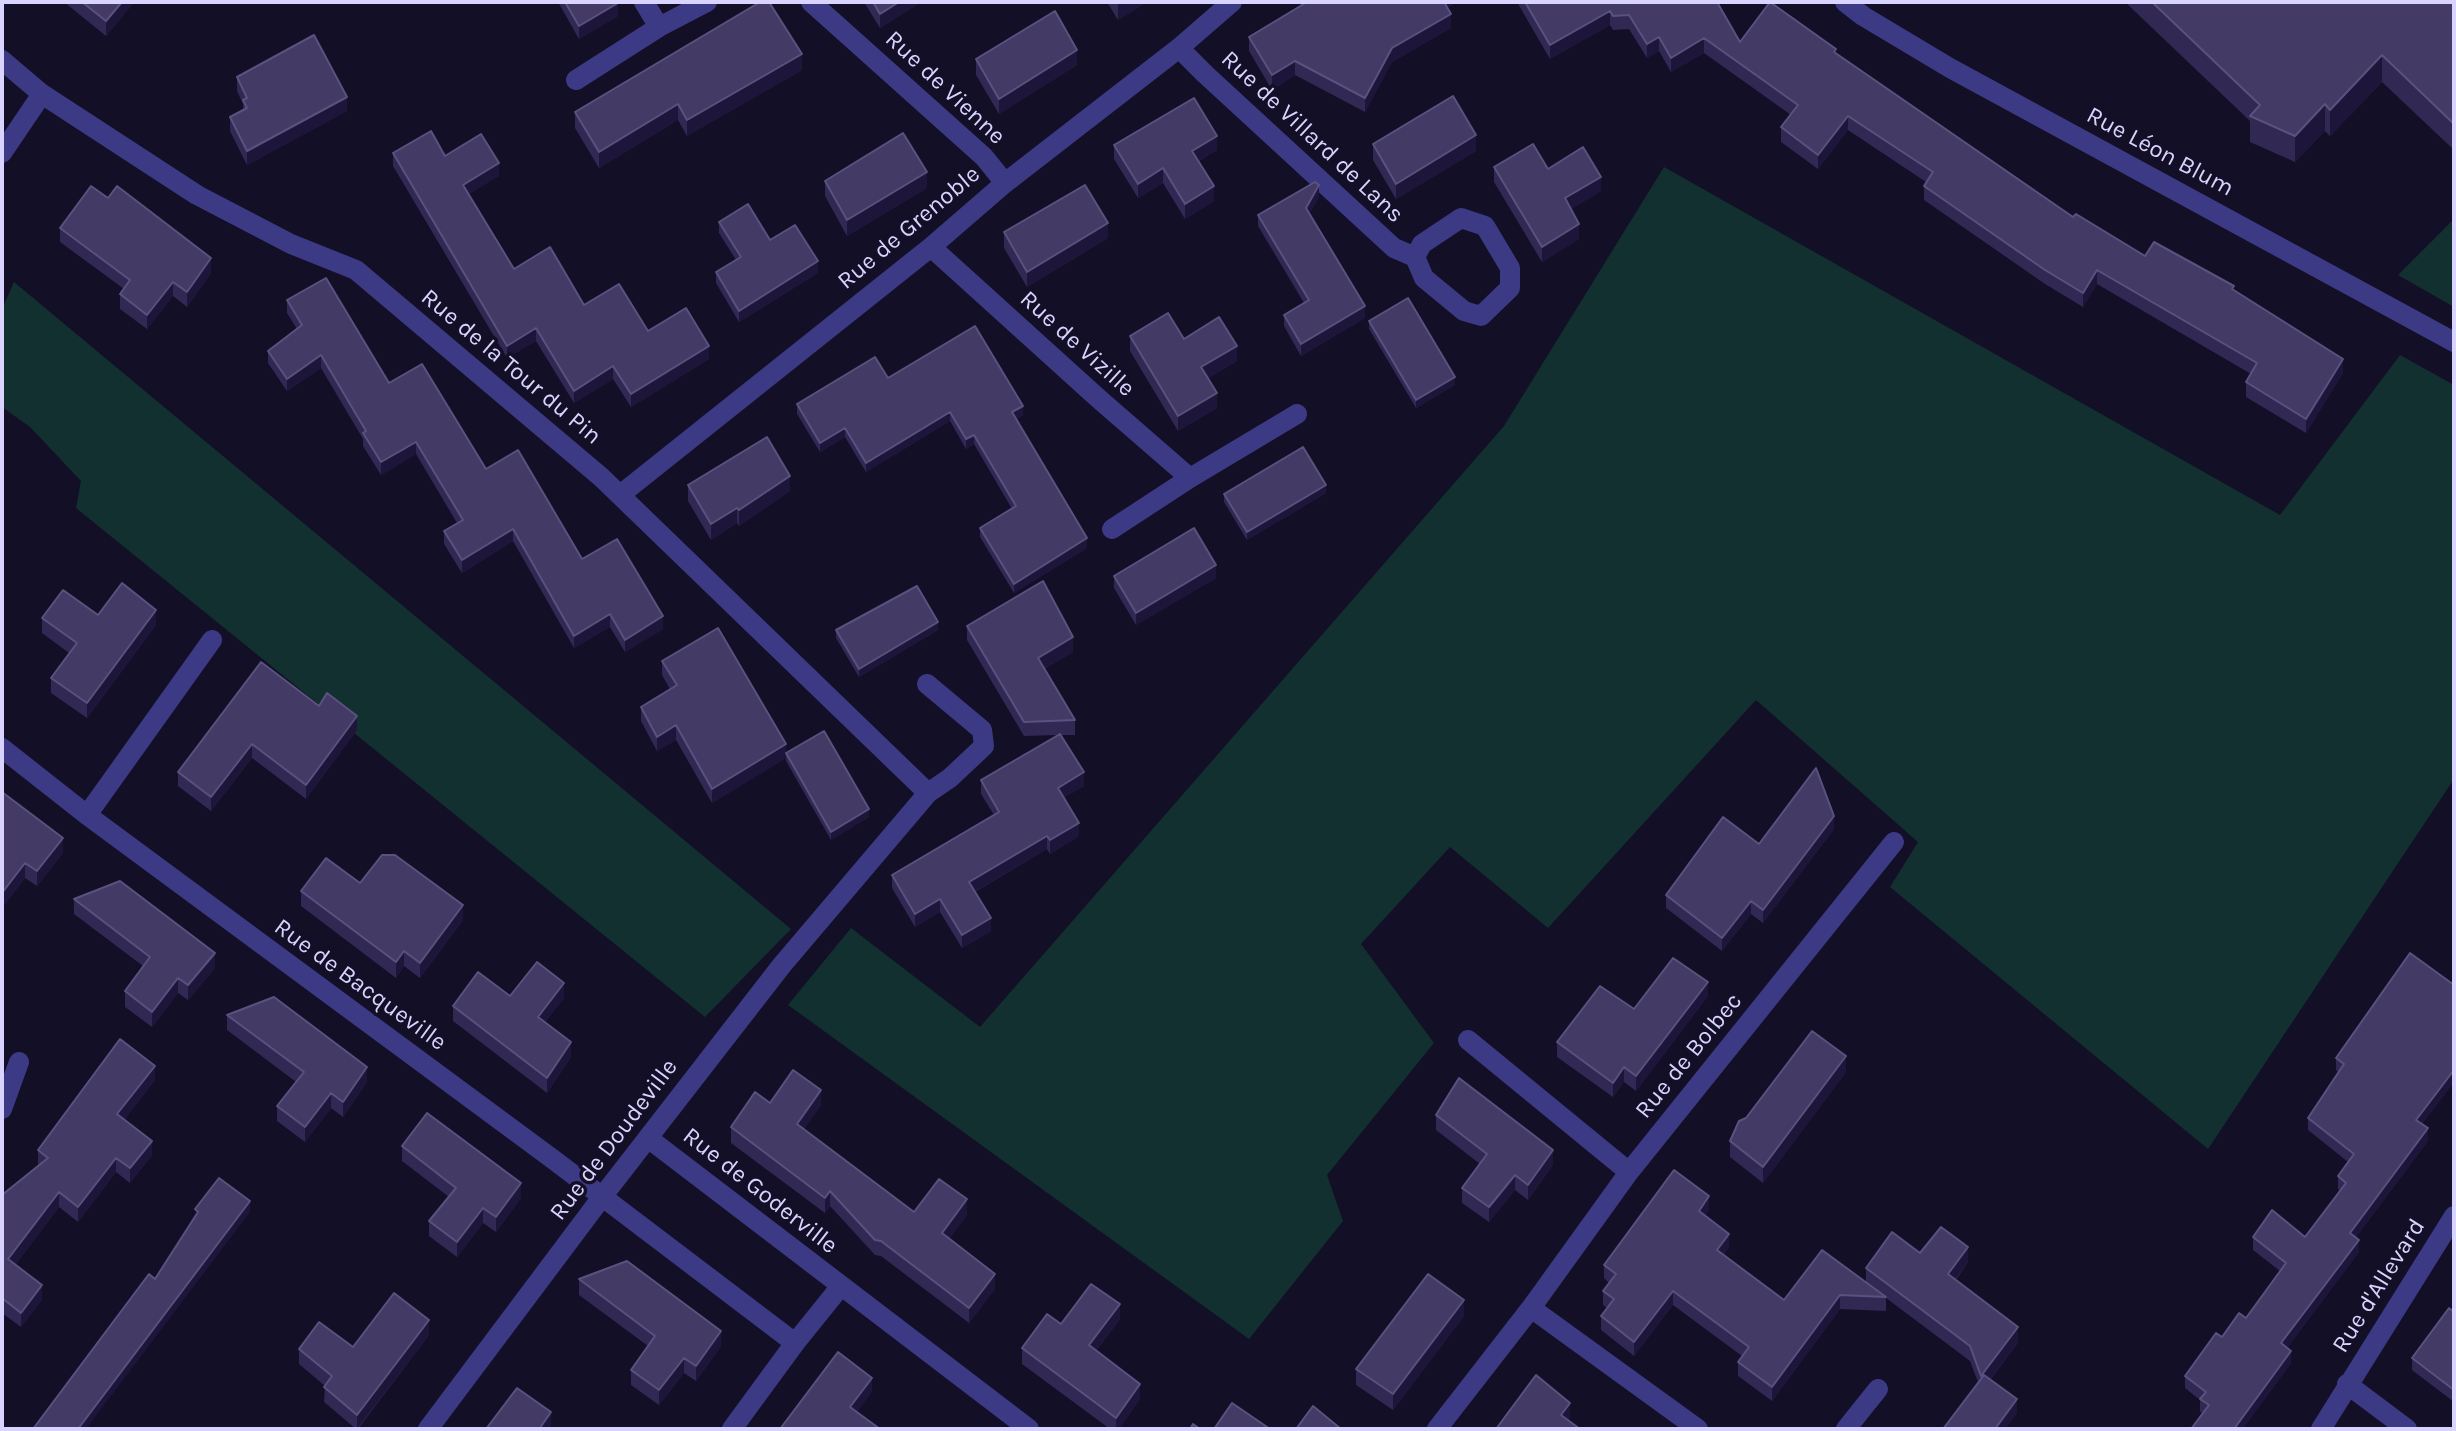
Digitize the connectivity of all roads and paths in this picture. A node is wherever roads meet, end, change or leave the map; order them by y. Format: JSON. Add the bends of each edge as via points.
{"nodes":[{"id":1,"x":644,"y":2,"type":"edge"},
{"id":2,"x":707,"y":2,"type":"edge"},
{"id":3,"x":811,"y":2,"type":"edge"},
{"id":4,"x":1232,"y":2,"type":"edge"},
{"id":5,"x":1845,"y":2,"type":"edge"},
{"id":6,"x":659,"y":27,"type":"junction"},
{"id":7,"x":1179,"y":48,"type":"junction"},
{"id":8,"x":2,"y":60,"type":"edge"},
{"id":9,"x":576,"y":80,"type":"dead end"},
{"id":10,"x":42,"y":94,"type":"junction"},
{"id":11,"x":2,"y":153,"type":"edge"},
{"id":12,"x":1005,"y":183,"type":"junction"},
{"id":13,"x":931,"y":247,"type":"junction"},
{"id":14,"x":1415,"y":257,"type":"junction"},
{"id":15,"x":2454,"y":342,"type":"edge"},
{"id":16,"x":1297,"y":414,"type":"dead end"},
{"id":17,"x":1190,"y":478,"type":"junction"},
{"id":18,"x":620,"y":495,"type":"junction"},
{"id":19,"x":1112,"y":529,"type":"dead end"},
{"id":20,"x":212,"y":640,"type":"dead end"},
{"id":21,"x":927,"y":684,"type":"dead end"},
{"id":22,"x":2,"y":748,"type":"edge"},
{"id":23,"x":928,"y":793,"type":"junction"},
{"id":24,"x":87,"y":815,"type":"junction"},
{"id":25,"x":1894,"y":842,"type":"dead end"},
{"id":26,"x":1468,"y":1040,"type":"dead end"},
{"id":27,"x":19,"y":1062,"type":"dead end"},
{"id":28,"x":2,"y":1109,"type":"edge"},
{"id":29,"x":648,"y":1138,"type":"junction"},
{"id":30,"x":1629,"y":1172,"type":"junction"},
{"id":31,"x":602,"y":1197,"type":"junction"},
{"id":32,"x":2454,"y":1216,"type":"edge"},
{"id":33,"x":841,"y":1286,"type":"junction"},
{"id":34,"x":1531,"y":1308,"type":"junction"},
{"id":35,"x":795,"y":1343,"type":"junction"},
{"id":36,"x":2347,"y":1384,"type":"junction"},
{"id":37,"x":1878,"y":1389,"type":"dead end"},
{"id":38,"x":428,"y":1429,"type":"edge"},
{"id":39,"x":732,"y":1429,"type":"edge"},
{"id":40,"x":1029,"y":1429,"type":"edge"},
{"id":41,"x":1437,"y":1429,"type":"edge"},
{"id":42,"x":1698,"y":1429,"type":"edge"},
{"id":43,"x":1846,"y":1429,"type":"edge"},
{"id":44,"x":2321,"y":1429,"type":"edge"},
{"id":45,"x":2407,"y":1429,"type":"edge"}],
"edges":[{"from":1,"to":6,"type":"street"},
{"from":2,"to":6,"type":"street"},
{"from":3,"to":12,"type":"street","name":"Rue de Vienne","via":[[984,157]]},
{"from":4,"to":7,"type":"street","name":"Rue de Grenoble"},
{"from":5,"to":15,"type":"street","name":"Rue Léon Blum","via":[[1950,68]]},
{"from":6,"to":9,"type":"street"},
{"from":7,"to":12,"type":"street","name":"Rue de Grenoble"},
{"from":7,"to":14,"type":"street","name":"Rue de Villard de Lans","via":[[1394,248]]},
{"from":8,"to":10,"type":"street","name":"Rue de la Tour du Pin"},
{"from":10,"to":11,"type":"street"},
{"from":10,"to":18,"type":"street","name":"Rue de la Tour du Pin","via":[[197,195],[291,244],[356,270]]},
{"from":12,"to":13,"type":"street","name":"Rue de Grenoble"},
{"from":13,"to":17,"type":"street","name":"Rue de Vizille"},
{"from":13,"to":18,"type":"street","name":"Rue de Grenoble"},
{"from":14,"to":14,"type":"street","name":"Rue de Villard de Lans","via":[[1424,278],[1464,311],[1481,316],[1510,288],[1510,268],[1485,226],[1461,218],[1422,244]]},
{"from":16,"to":17,"type":"street"},
{"from":17,"to":19,"type":"street"},
{"from":18,"to":23,"type":"street","name":"Rue de la Tour du Pin"},
{"from":20,"to":24,"type":"street"},
{"from":21,"to":23,"type":"street","via":[[982,730],[984,746]]},
{"from":22,"to":24,"type":"street","name":"Rue de Bacqueville"},
{"from":23,"to":29,"type":"street","name":"Rue de Doudeville","via":[[782,965]]},
{"from":24,"to":31,"type":"street","name":"Rue de Bacqueville"},
{"from":25,"to":30,"type":"street","name":"Rue de Bolbec"},
{"from":26,"to":30,"type":"street"},
{"from":27,"to":28,"type":"street"},
{"from":29,"to":31,"type":"street","name":"Rue de Doudeville"},
{"from":29,"to":33,"type":"street","name":"Rue de Goderville"},
{"from":30,"to":34,"type":"street","name":"Rue de Bolbec"},
{"from":31,"to":35,"type":"street"},
{"from":31,"to":38,"type":"street","name":"Rue de Doudeville"},
{"from":32,"to":36,"type":"street","name":"Rue d'Allevard"},
{"from":33,"to":35,"type":"street","name":"Rue de Goderville"},
{"from":33,"to":40,"type":"street","name":"Rue de Goderville"},
{"from":34,"to":41,"type":"street","name":"Rue de Bolbec"},
{"from":34,"to":42,"type":"street"},
{"from":35,"to":39,"type":"street","name":"Rue de Goderville"},
{"from":36,"to":44,"type":"street","name":"Rue d'Allevard"},
{"from":36,"to":45,"type":"street","name":"Rue d'Allevard"},
{"from":37,"to":43,"type":"street"}]}
